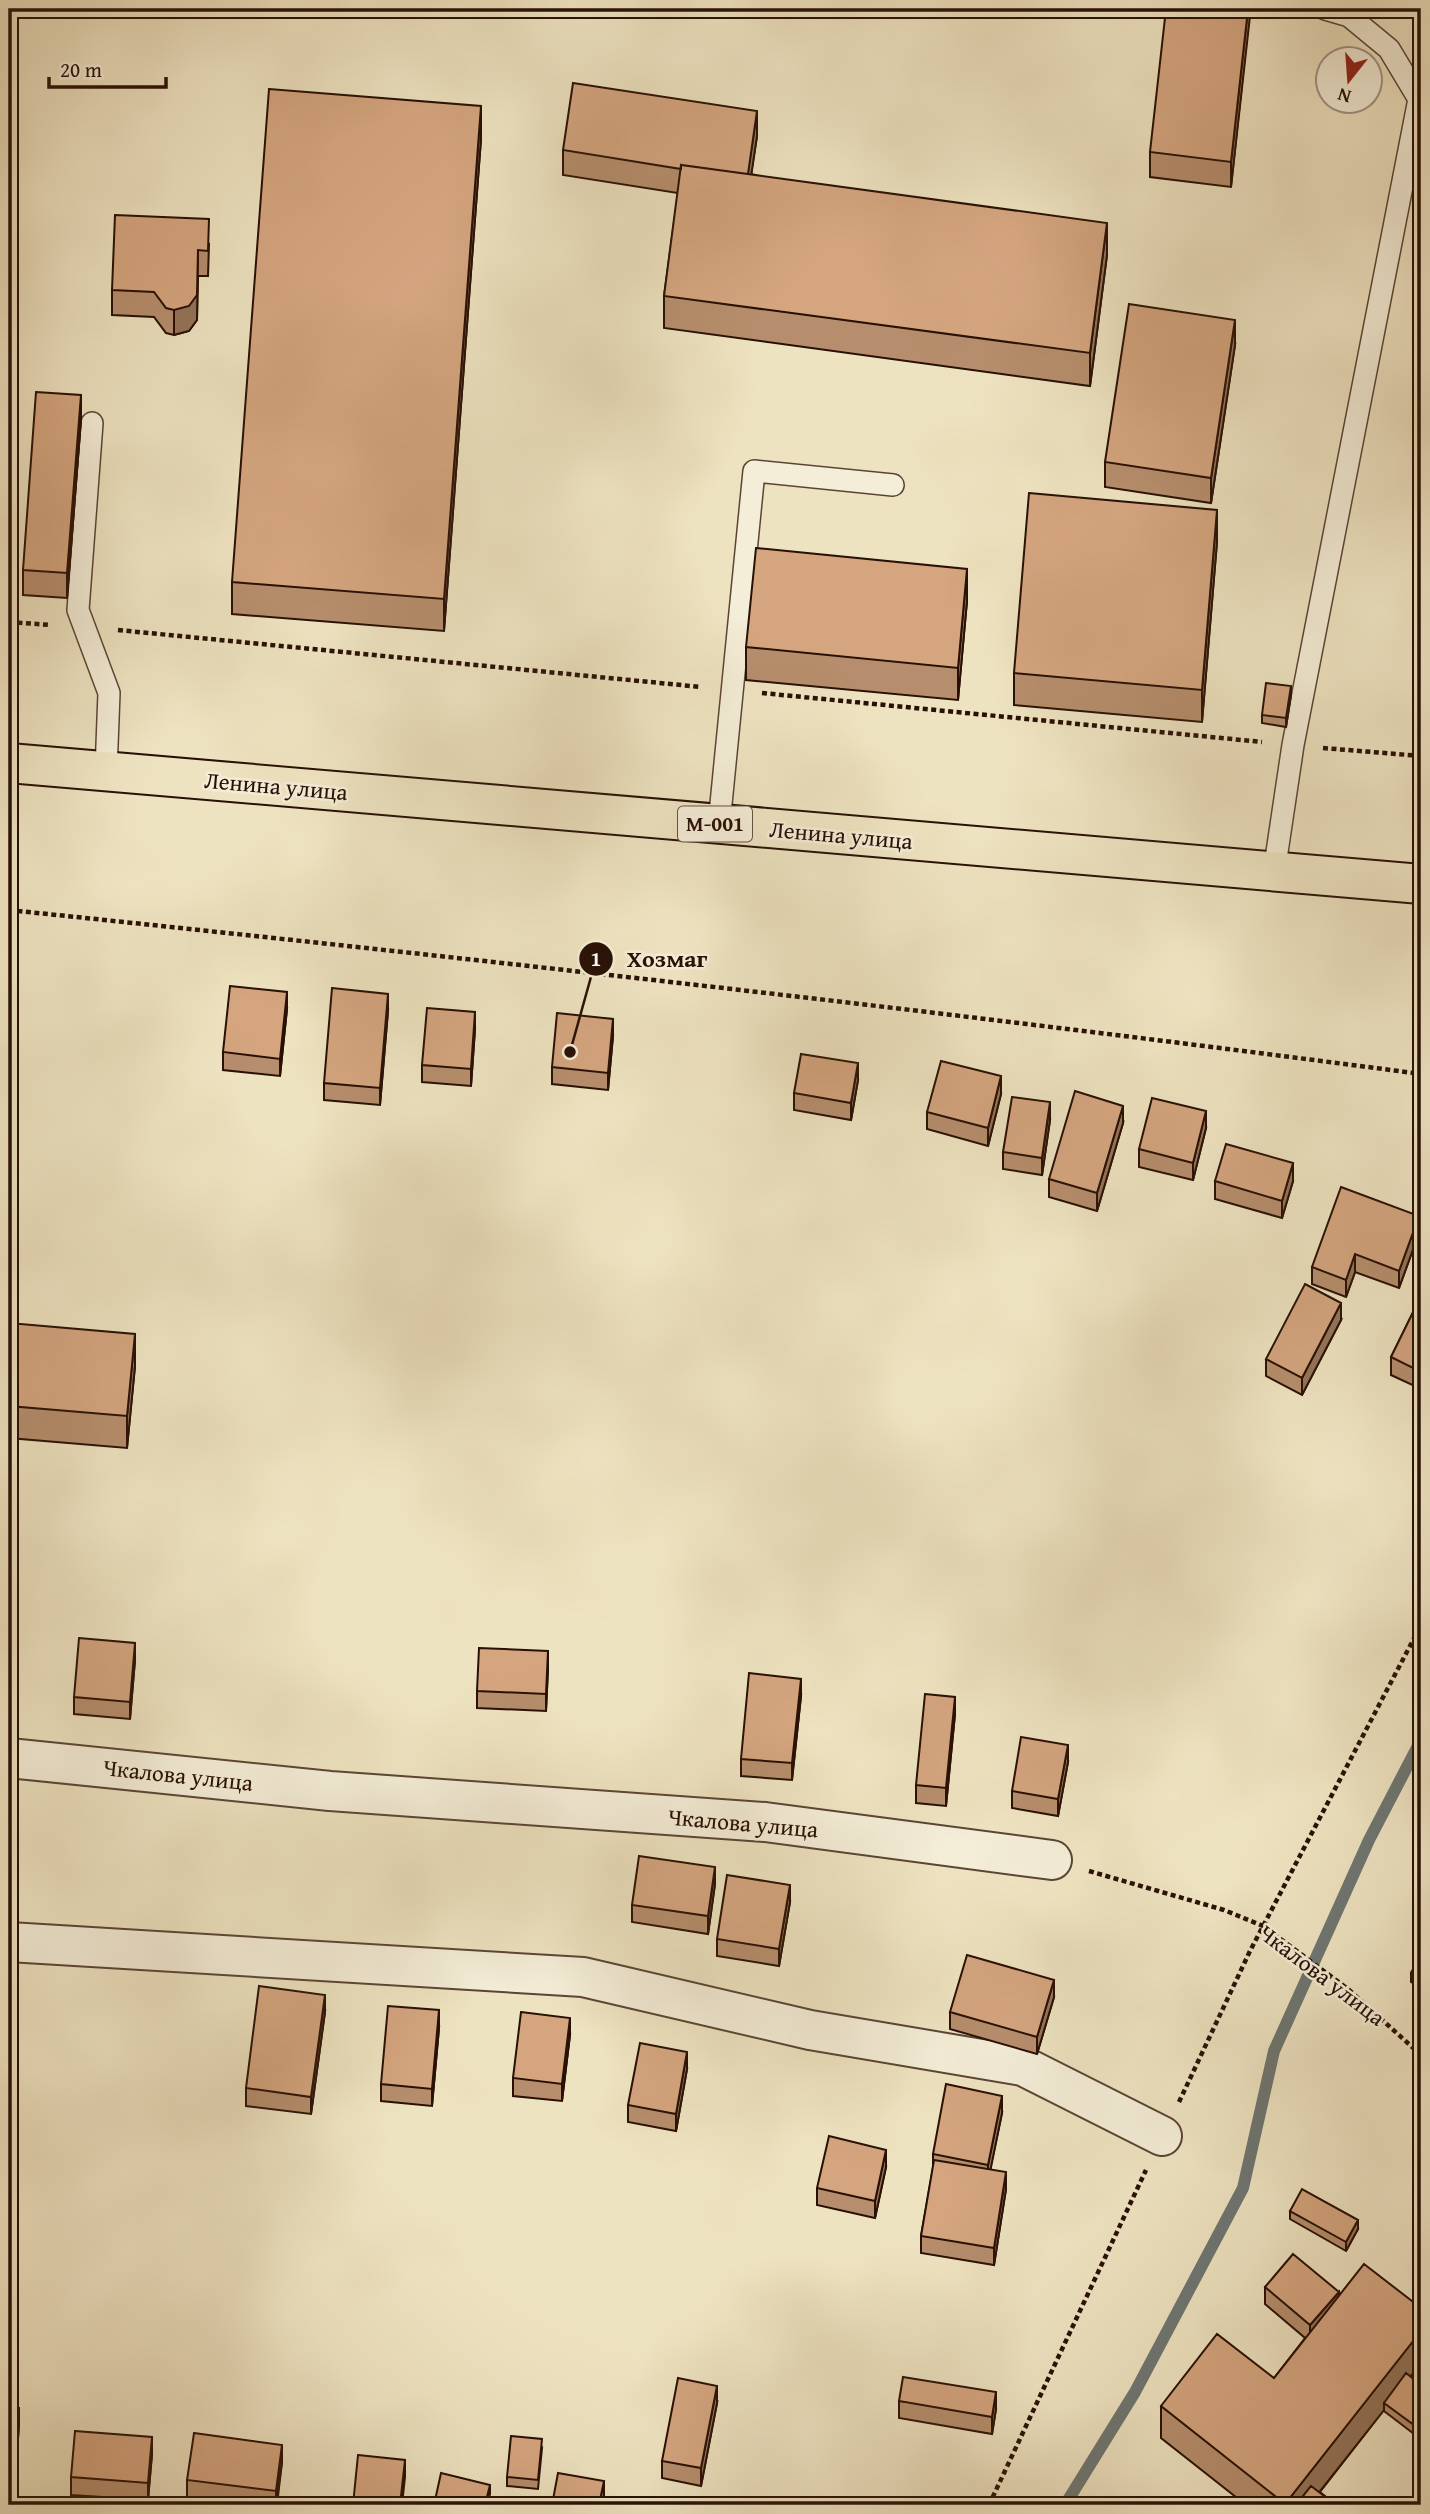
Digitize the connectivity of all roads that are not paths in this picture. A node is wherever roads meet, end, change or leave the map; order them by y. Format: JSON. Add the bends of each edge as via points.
{"nodes":[{"id":1,"x":1325,"y":9,"type":"edge"},
{"id":2,"x":1349,"y":13,"type":"edge"},
{"id":3,"x":92,"y":423,"type":"dead end"},
{"id":4,"x":893,"y":485,"type":"dead end"},
{"id":5,"x":9,"y":763,"type":"edge"},
{"id":6,"x":106,"y":771,"type":"junction"},
{"id":7,"x":719,"y":824,"type":"junction"},
{"id":8,"x":1274,"y":872,"type":"junction"},
{"id":9,"x":1421,"y":884,"type":"edge"},
{"id":10,"x":9,"y":1758,"type":"edge"},
{"id":11,"x":1052,"y":1860,"type":"road end"},
{"id":12,"x":9,"y":1942,"type":"edge"},
{"id":13,"x":1162,"y":2136,"type":"road end"}],
"edges":[{"from":1,"to":2,"type":"lane"},
{"from":2,"to":8,"type":"lane","via":[[1389,49],[1419,99],[1293,745]]},
{"from":3,"to":6,"type":"lane","via":[[78,610],[109,693]]},
{"from":4,"to":7,"type":"lane","via":[[754,471]]},
{"from":5,"to":6,"type":"main road","name":"Ленина улица","number":"М-001"},
{"from":6,"to":7,"type":"main road","name":"Ленина улица","number":"М-001"},
{"from":7,"to":8,"type":"main road","name":"Ленина улица","number":"М-001"},
{"from":8,"to":9,"type":"main road","name":"Ленина улица","number":"М-001"},
{"from":10,"to":11,"type":"street","name":"Чкалова улица","via":[[330,1791],[765,1822]]},
{"from":12,"to":13,"type":"street","via":[[583,1977],[810,2030],[1023,2066]]}]}
